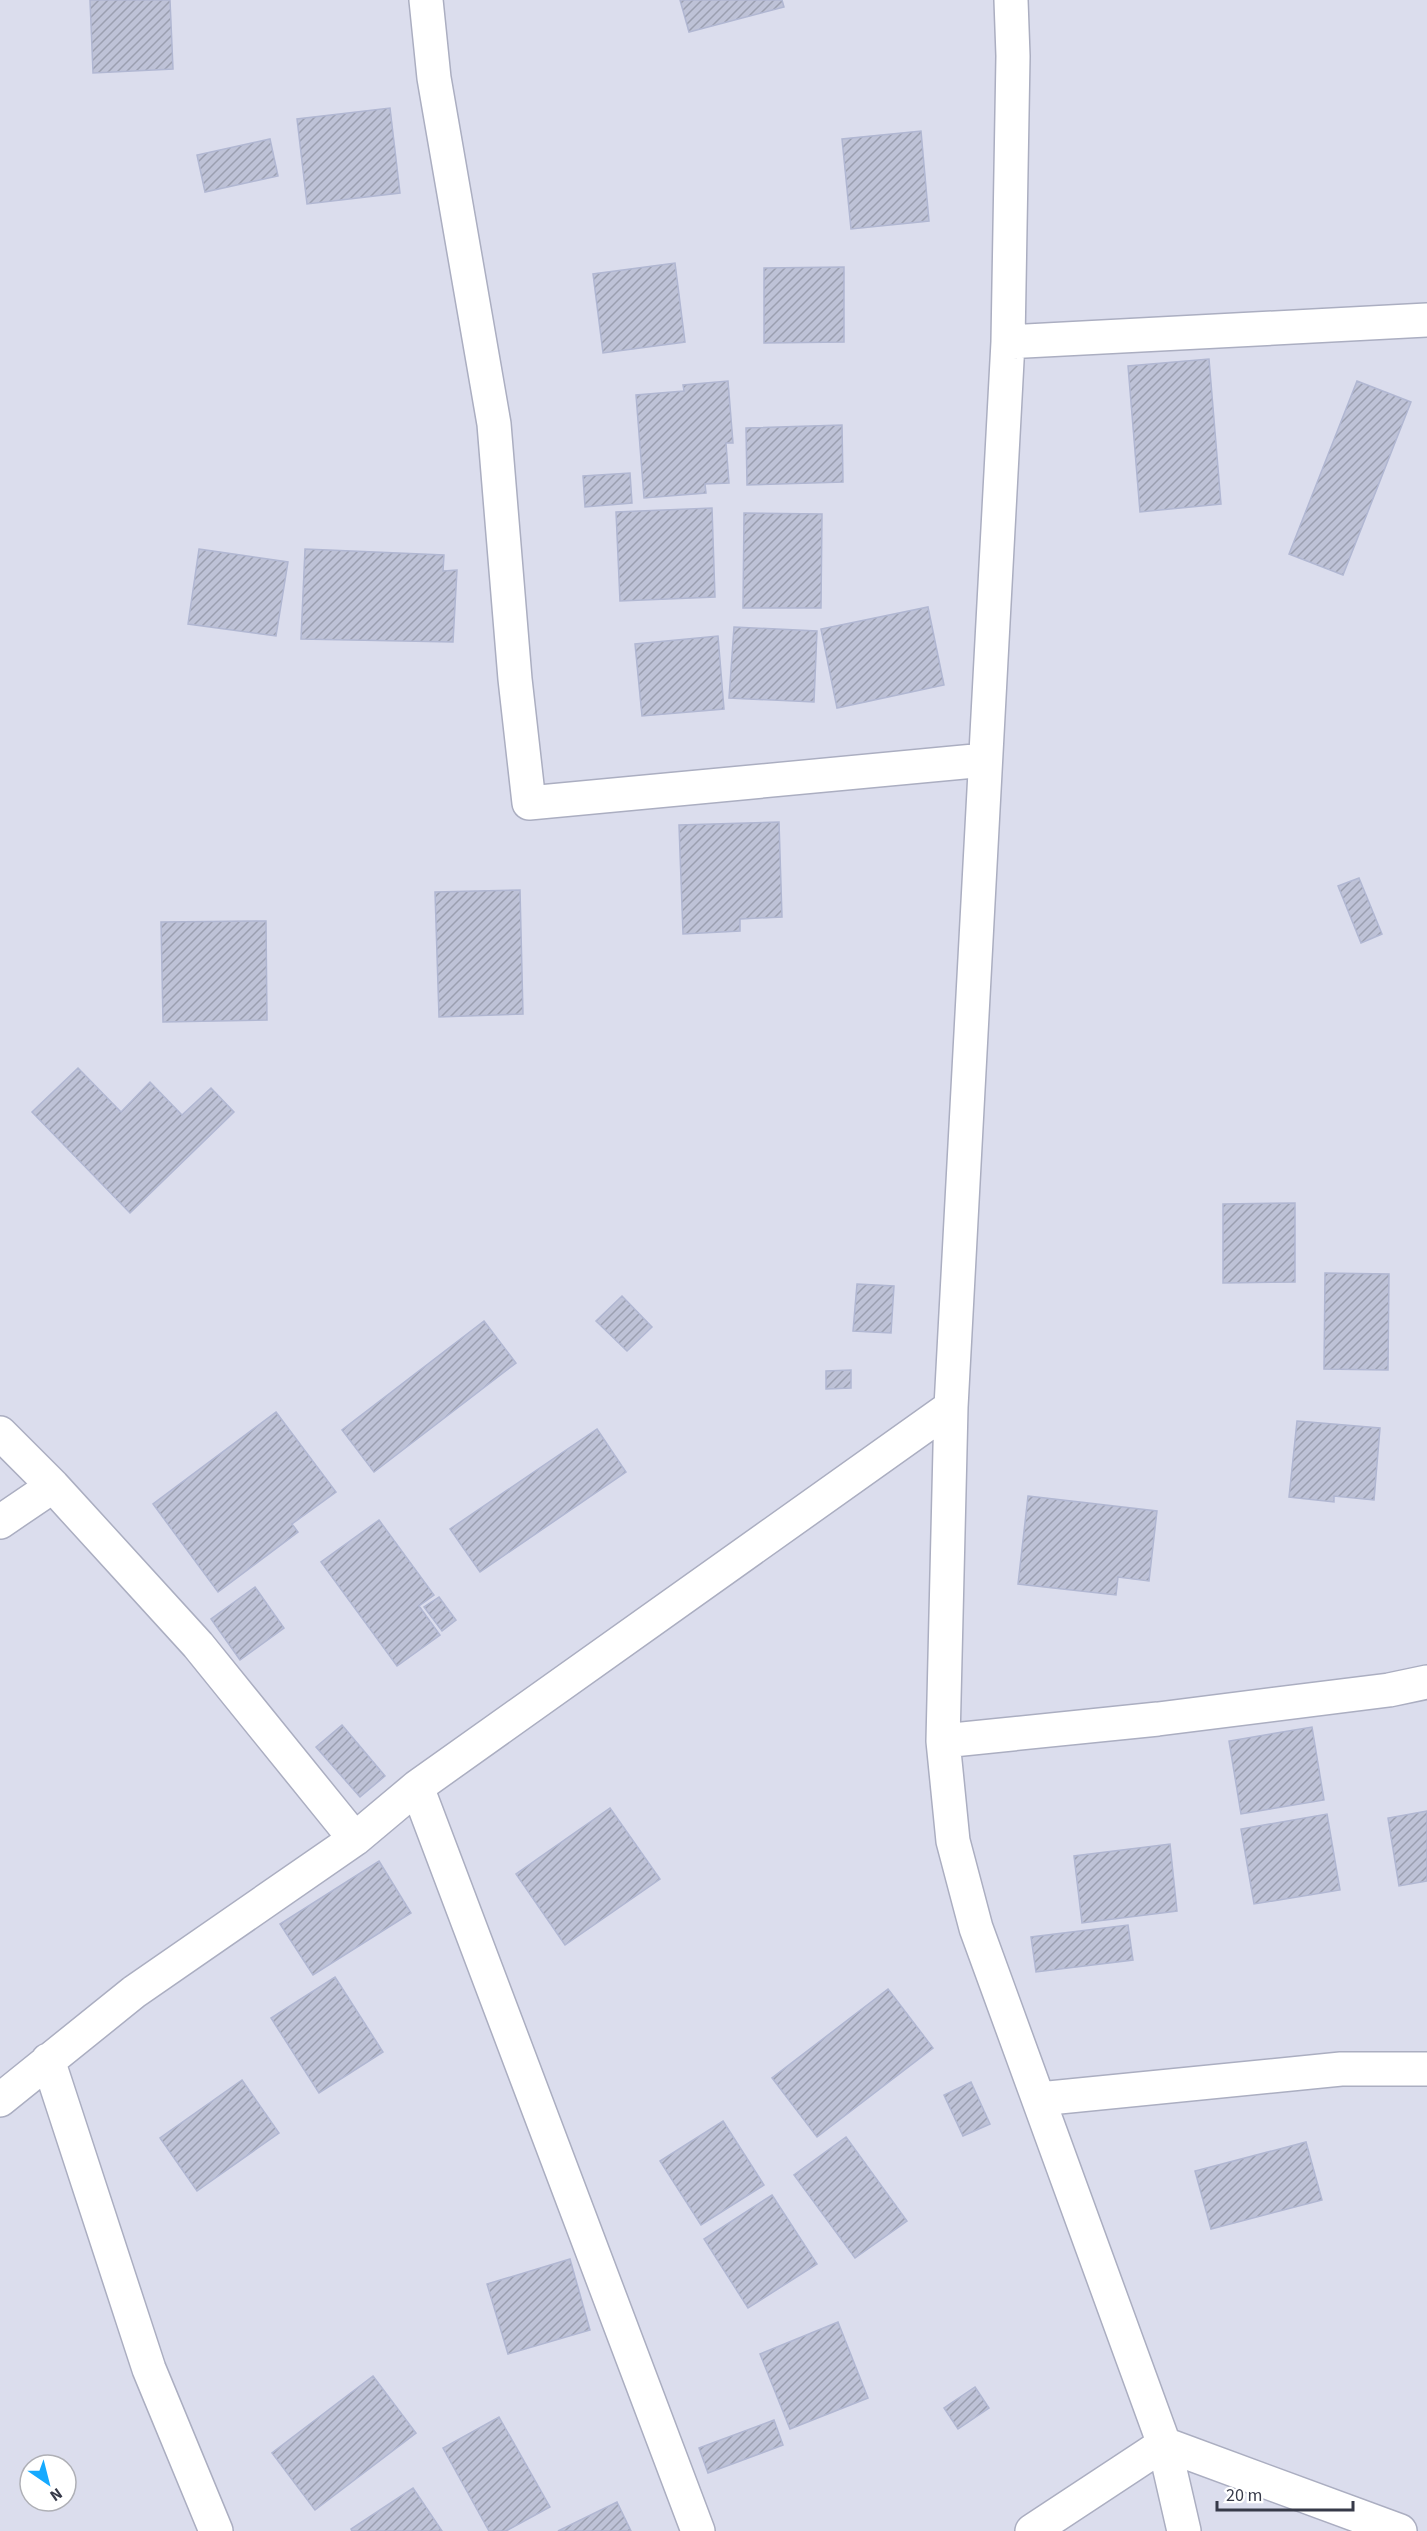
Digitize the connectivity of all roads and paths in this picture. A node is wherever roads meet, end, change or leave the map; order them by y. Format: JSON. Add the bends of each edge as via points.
{"nodes":[{"id":1,"x":426,"y":0,"type":"edge"},
{"id":2,"x":1011,"y":0,"type":"edge"},
{"id":3,"x":1427,"y":320,"type":"edge"},
{"id":4,"x":1008,"y":342,"type":"junction"},
{"id":5,"x":985,"y":760,"type":"junction"},
{"id":6,"x":951,"y":1407,"type":"junction"},
{"id":7,"x":0,"y":1433,"type":"edge"},
{"id":8,"x":53,"y":1486,"type":"junction"},
{"id":9,"x":0,"y":1522,"type":"edge"},
{"id":10,"x":1427,"y":1682,"type":"edge"},
{"id":11,"x":943,"y":1741,"type":"junction"},
{"id":12,"x":417,"y":1787,"type":"junction"},
{"id":13,"x":355,"y":1839,"type":"junction"},
{"id":14,"x":48,"y":2060,"type":"junction"},
{"id":15,"x":1427,"y":2069,"type":"edge"},
{"id":16,"x":1039,"y":2099,"type":"junction"},
{"id":17,"x":0,"y":2100,"type":"edge"},
{"id":18,"x":1164,"y":2444,"type":"junction"},
{"id":19,"x":216,"y":2531,"type":"edge"},
{"id":20,"x":698,"y":2531,"type":"edge"},
{"id":21,"x":1032,"y":2531,"type":"edge"},
{"id":22,"x":1184,"y":2531,"type":"edge"},
{"id":23,"x":1400,"y":2531,"type":"edge"}],
"edges":[{"from":1,"to":5,"type":"street","via":[[434,78],[494,424],[529,803]]},
{"from":2,"to":4,"type":"street"},
{"from":3,"to":4,"type":"street"},
{"from":4,"to":5,"type":"street"},
{"from":5,"to":6,"type":"street"},
{"from":6,"to":11,"type":"street"},
{"from":6,"to":12,"type":"street"},
{"from":7,"to":8,"type":"street"},
{"from":8,"to":9,"type":"street"},
{"from":8,"to":13,"type":"street","via":[[198,1645]]},
{"from":10,"to":11,"type":"street","via":[[1158,1719]]},
{"from":11,"to":16,"type":"street","via":[[953,1841],[976,1928]]},
{"from":12,"to":13,"type":"street"},
{"from":12,"to":20,"type":"street"},
{"from":13,"to":14,"type":"street","via":[[134,1992]]},
{"from":14,"to":17,"type":"street"},
{"from":14,"to":19,"type":"street","via":[[149,2368]]},
{"from":15,"to":16,"type":"street","via":[[1341,2069]]},
{"from":16,"to":18,"type":"street"},
{"from":18,"to":21,"type":"street"},
{"from":18,"to":22,"type":"street"},
{"from":18,"to":23,"type":"street"}]}
